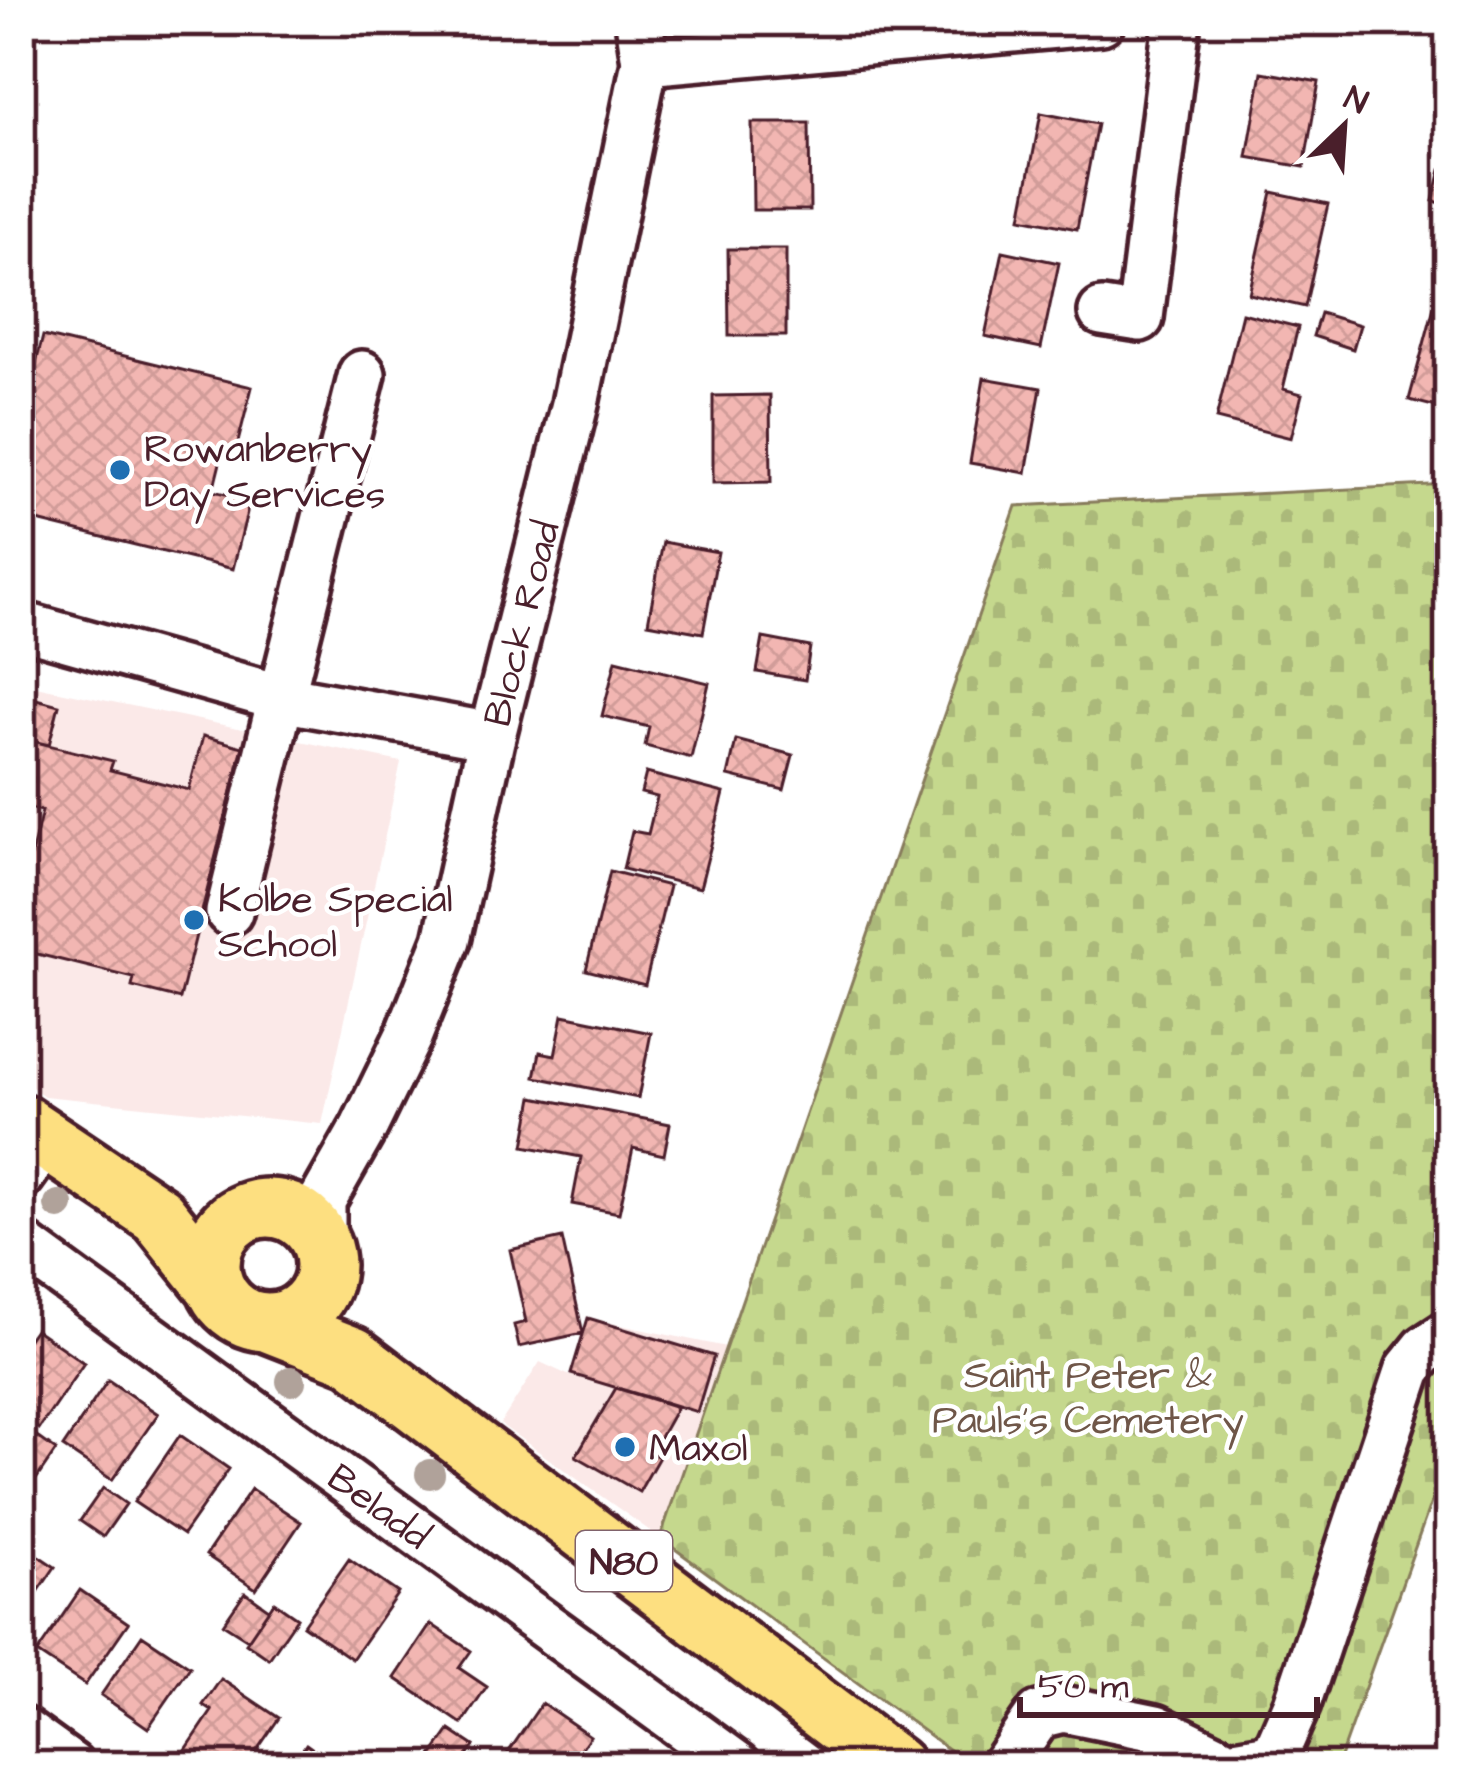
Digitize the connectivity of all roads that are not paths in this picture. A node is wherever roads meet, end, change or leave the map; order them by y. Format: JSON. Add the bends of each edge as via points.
{"nodes":[{"id":1,"x":1101,"y":21,"type":"edge"},
{"id":2,"x":1177,"y":21,"type":"edge"},
{"id":3,"x":642,"y":41,"type":"edge"},
{"id":4,"x":1102,"y":312,"type":"dead end"},
{"id":5,"x":362,"y":374,"type":"dead end"},
{"id":6,"x":21,"y":625,"type":"edge"},
{"id":7,"x":281,"y":698,"type":"junction"},
{"id":8,"x":492,"y":736,"type":"junction"},
{"id":9,"x":229,"y":912,"type":"dead end"},
{"id":10,"x":29,"y":1146,"type":"edge"},
{"id":11,"x":158,"y":1215,"type":"junction"},
{"id":12,"x":301,"y":1232,"type":"junction"},
{"id":13,"x":21,"y":1244,"type":"edge"},
{"id":14,"x":214,"y":1285,"type":"junction"},
{"id":15,"x":266,"y":1322,"type":"junction"},
{"id":16,"x":1449,"y":1333,"type":"edge"},
{"id":17,"x":353,"y":1356,"type":"junction"},
{"id":18,"x":21,"y":1730,"type":"edge"},
{"id":19,"x":1228,"y":1765,"type":"edge"},
{"id":20,"x":70,"y":1766,"type":"edge"},
{"id":21,"x":738,"y":1766,"type":"edge"},
{"id":22,"x":895,"y":1766,"type":"edge"},
{"id":23,"x":1004,"y":1766,"type":"edge"}],
"edges":[{"from":1,"to":3,"type":"street"},
{"from":2,"to":4,"type":"street","via":[[1140,318]]},
{"from":3,"to":8,"type":"street","name":"Block Road","via":[[575,404]]},
{"from":5,"to":7,"type":"street"},
{"from":6,"to":7,"type":"street"},
{"from":7,"to":8,"type":"street"},
{"from":7,"to":9,"type":"street"},
{"from":8,"to":12,"type":"street","name":"Block Road","via":[[446,940],[364,1127]]},
{"from":10,"to":11,"type":"main road","number":"N80"},
{"from":11,"to":12,"type":"main road"},
{"from":11,"to":14,"type":"main road","number":"N80"},
{"from":12,"to":14,"type":"main road","via":[[230,1223],[216,1240]]},
{"from":12,"to":15,"type":"main road","via":[[307,1307]]},
{"from":12,"to":17,"type":"main road","number":"N80"},
{"from":13,"to":21,"type":"street","name":"Beladd"},
{"from":14,"to":15,"type":"main road","number":"N80","via":[[244,1317]]},
{"from":15,"to":17,"type":"main road","number":"N80"},
{"from":16,"to":19,"type":"street","via":[[1409,1369],[1276,1752]]},
{"from":17,"to":22,"type":"main road","number":"N80"},
{"from":18,"to":20,"type":"street"},
{"from":19,"to":23,"type":"street","via":[[1156,1728],[1063,1709],[1039,1715]]}]}
